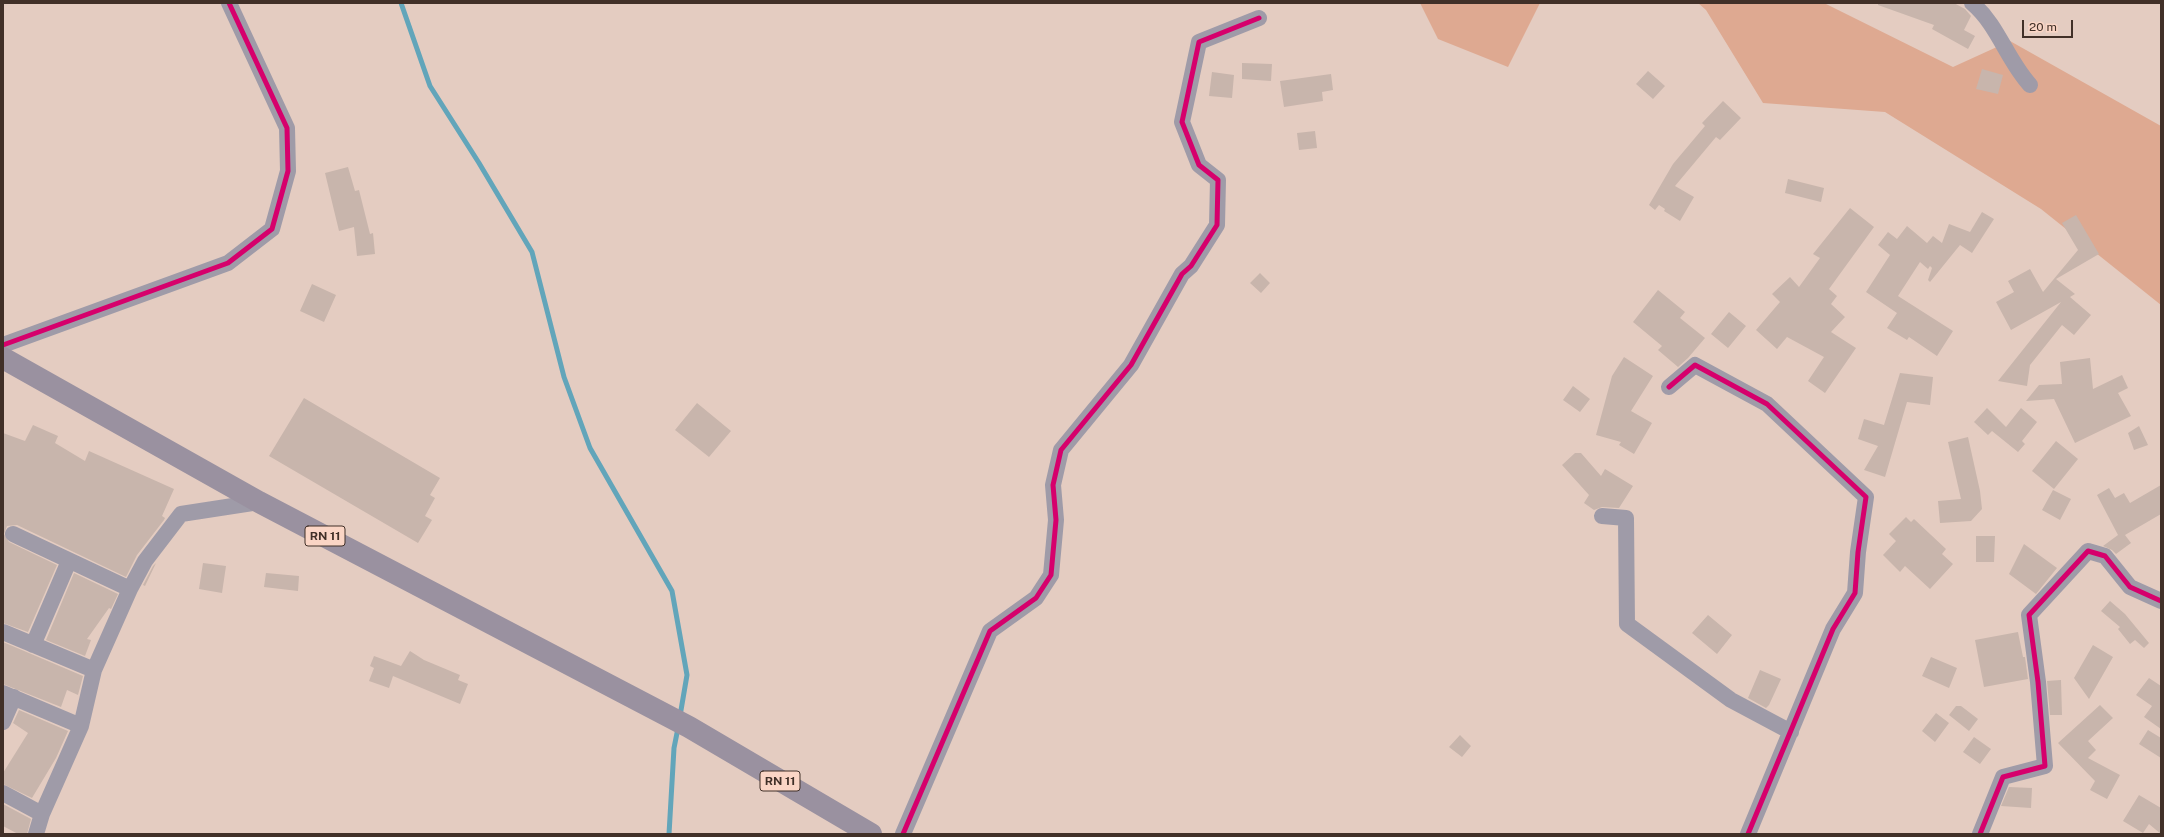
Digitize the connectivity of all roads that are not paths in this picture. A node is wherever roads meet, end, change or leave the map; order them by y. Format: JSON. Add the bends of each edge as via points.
{"nodes":[{"id":1,"x":229,"y":3,"type":"edge"},
{"id":2,"x":1972,"y":3,"type":"edge"},
{"id":3,"x":1259,"y":18,"type":"dead end"},
{"id":4,"x":2030,"y":85,"type":"dead end"},
{"id":5,"x":3,"y":345,"type":"edge"},
{"id":6,"x":3,"y":358,"type":"edge"},
{"id":7,"x":1669,"y":387,"type":"dead end"},
{"id":8,"x":258,"y":502,"type":"junction"},
{"id":9,"x":1602,"y":516,"type":"dead end"},
{"id":10,"x":12,"y":534,"type":"dead end"},
{"id":11,"x":69,"y":562,"type":"junction"},
{"id":12,"x":130,"y":589,"type":"junction"},
{"id":13,"x":2161,"y":601,"type":"edge"},
{"id":14,"x":3,"y":632,"type":"edge"},
{"id":15,"x":33,"y":645,"type":"junction"},
{"id":16,"x":94,"y":670,"type":"junction"},
{"id":17,"x":8,"y":695,"type":"edge"},
{"id":18,"x":3,"y":722,"type":"edge"},
{"id":19,"x":81,"y":726,"type":"junction"},
{"id":20,"x":1791,"y":732,"type":"junction"},
{"id":21,"x":3,"y":793,"type":"edge"},
{"id":22,"x":42,"y":814,"type":"junction"},
{"id":23,"x":36,"y":834,"type":"edge"},
{"id":24,"x":871,"y":834,"type":"edge"},
{"id":25,"x":903,"y":834,"type":"edge"},
{"id":26,"x":1748,"y":834,"type":"edge"},
{"id":27,"x":1980,"y":834,"type":"edge"}],
"edges":[{"from":1,"to":5,"type":"street","via":[[288,128],[288,171],[272,229],[228,263]]},
{"from":2,"to":4,"type":"street","via":[[1988,18],[2018,71]]},
{"from":3,"to":25,"type":"street","via":[[1199,42],[1182,122],[1199,165],[1218,180],[1218,226],[1191,266],[1182,274],[1131,365],[1060,450],[1053,485],[1056,520],[1051,575],[1036,598],[990,631]]},
{"from":6,"to":8,"type":"main road","number":"RN 11"},
{"from":7,"to":20,"type":"street","via":[[1695,365],[1767,404],[1866,497],[1855,593],[1833,629]]},
{"from":8,"to":12,"type":"street","via":[[181,514],[145,561]]},
{"from":8,"to":24,"type":"main road","number":"RN 11","via":[[689,727]]},
{"from":9,"to":20,"type":"street","via":[[1626,518],[1627,624],[1731,700]]},
{"from":10,"to":11,"type":"street"},
{"from":11,"to":12,"type":"street"},
{"from":11,"to":15,"type":"street"},
{"from":12,"to":16,"type":"street"},
{"from":13,"to":27,"type":"street","via":[[2130,587],[2105,556],[2088,551],[2030,615],[2045,766],[2003,777]]},
{"from":14,"to":15,"type":"street"},
{"from":15,"to":16,"type":"street"},
{"from":16,"to":19,"type":"street"},
{"from":17,"to":18,"type":"street"},
{"from":17,"to":19,"type":"street"},
{"from":19,"to":22,"type":"street"},
{"from":20,"to":26,"type":"street"},
{"from":21,"to":22,"type":"street"},
{"from":22,"to":23,"type":"street"}]}
